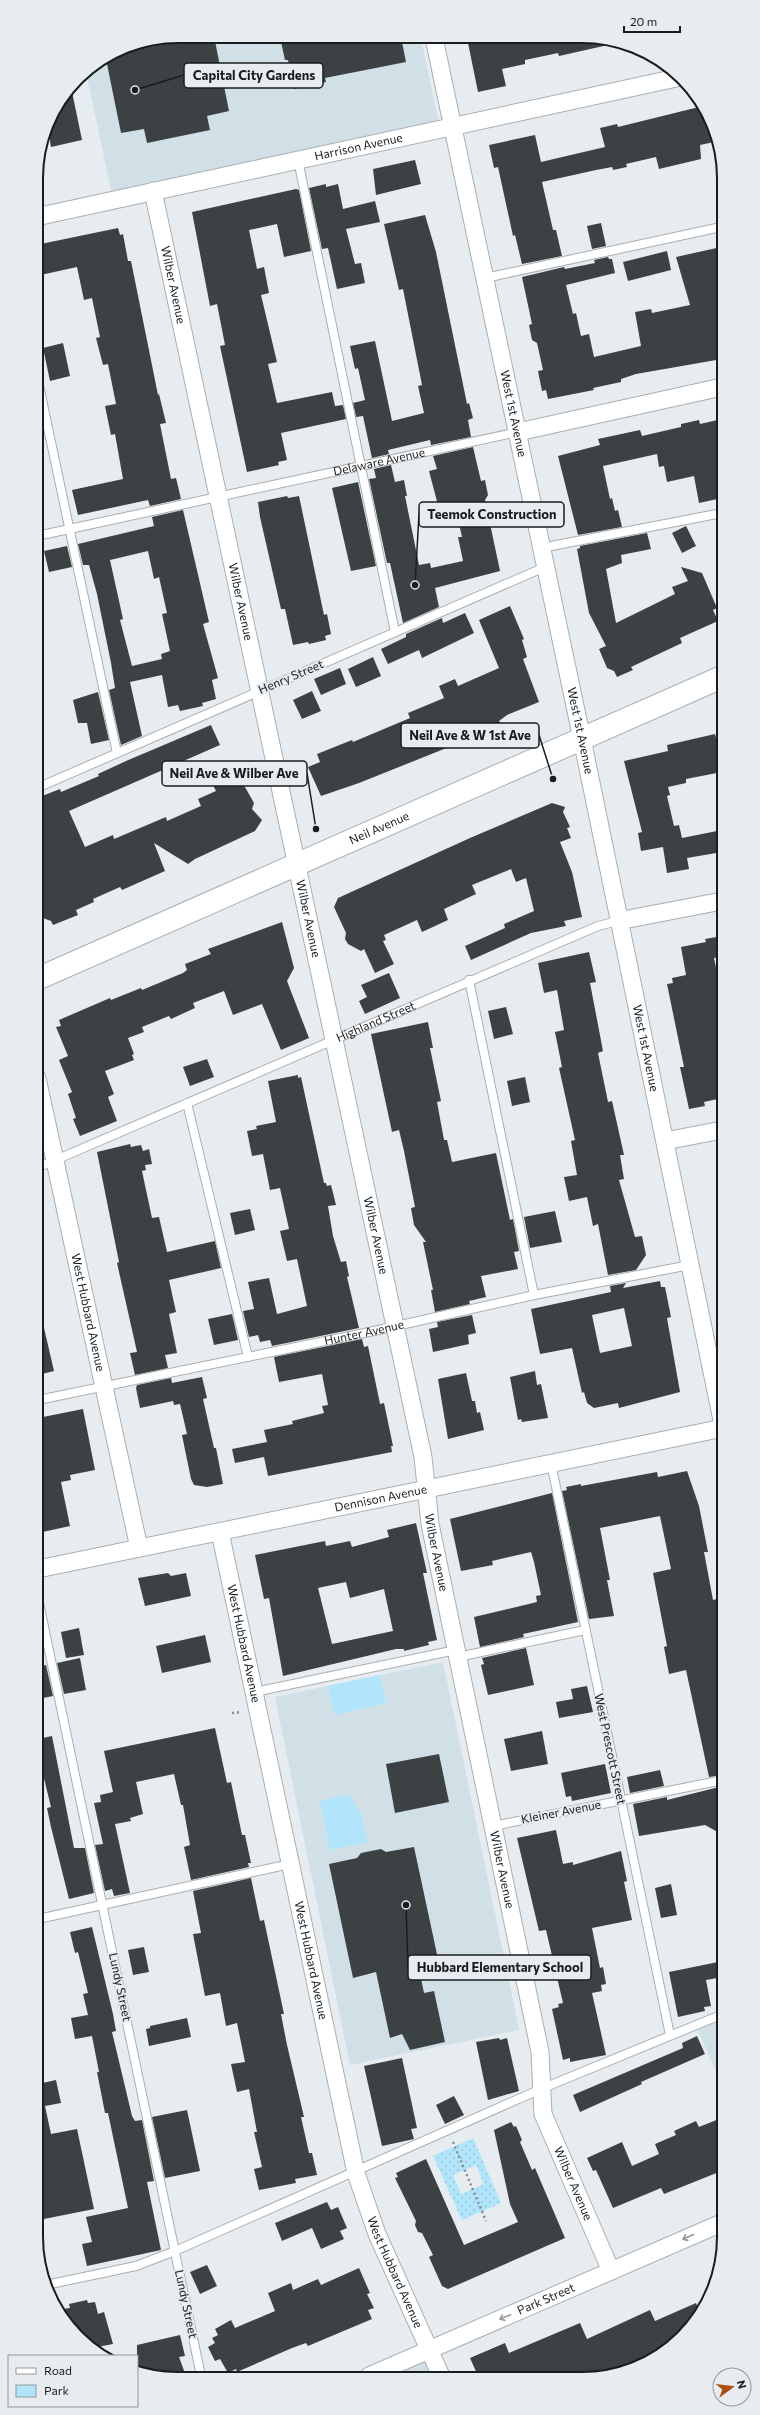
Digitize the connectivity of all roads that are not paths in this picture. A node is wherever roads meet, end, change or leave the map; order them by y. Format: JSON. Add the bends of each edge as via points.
{"nodes":[{"id":1,"x":435,"y":43,"type":"edge"},
{"id":2,"x":674,"y":79,"type":"edge"},
{"id":3,"x":452,"y":126,"type":"junction"},
{"id":4,"x":298,"y":160,"type":"junction"},
{"id":5,"x":153,"y":192,"type":"junction"},
{"id":6,"x":43,"y":216,"type":"edge"},
{"id":7,"x":717,"y":228,"type":"edge"},
{"id":8,"x":485,"y":278,"type":"junction"},
{"id":9,"x":717,"y":388,"type":"edge"},
{"id":10,"x":43,"y":407,"type":"edge"},
{"id":11,"x":518,"y":432,"type":"junction"},
{"id":12,"x":361,"y":466,"type":"junction"},
{"id":13,"x":217,"y":497,"type":"junction"},
{"id":14,"x":717,"y":514,"type":"edge"},
{"id":15,"x":70,"y":528,"type":"junction"},
{"id":16,"x":43,"y":535,"type":"edge"},
{"id":17,"x":542,"y":548,"type":"junction"},
{"id":18,"x":545,"y":567,"type":"junction"},
{"id":19,"x":395,"y":632,"type":"junction"},
{"id":20,"x":717,"y":679,"type":"edge"},
{"id":21,"x":259,"y":691,"type":"junction"},
{"id":22,"x":582,"y":739,"type":"junction"},
{"id":23,"x":117,"y":754,"type":"junction"},
{"id":24,"x":43,"y":785,"type":"edge"},
{"id":25,"x":296,"y":865,"type":"junction"},
{"id":26,"x":717,"y":902,"type":"edge"},
{"id":27,"x":618,"y":921,"type":"junction"},
{"id":28,"x":43,"y":976,"type":"edge"},
{"id":29,"x":469,"y":980,"type":"junction"},
{"id":30,"x":334,"y":1040,"type":"junction"},
{"id":31,"x":187,"y":1103,"type":"junction"},
{"id":32,"x":43,"y":1106,"type":"edge"},
{"id":33,"x":717,"y":1131,"type":"edge"},
{"id":34,"x":665,"y":1141,"type":"junction"},
{"id":35,"x":55,"y":1161,"type":"junction"},
{"id":36,"x":43,"y":1166,"type":"edge"},
{"id":37,"x":690,"y":1265,"type":"junction"},
{"id":38,"x":534,"y":1295,"type":"junction"},
{"id":39,"x":396,"y":1326,"type":"junction"},
{"id":40,"x":248,"y":1357,"type":"junction"},
{"id":41,"x":104,"y":1387,"type":"junction"},
{"id":42,"x":717,"y":1398,"type":"edge"},
{"id":43,"x":43,"y":1399,"type":"edge"},
{"id":44,"x":717,"y":1428,"type":"edge"},
{"id":45,"x":551,"y":1463,"type":"junction"},
{"id":46,"x":426,"y":1488,"type":"junction"},
{"id":47,"x":220,"y":1532,"type":"junction"},
{"id":48,"x":139,"y":1548,"type":"junction"},
{"id":49,"x":43,"y":1568,"type":"edge"},
{"id":50,"x":43,"y":1622,"type":"edge"},
{"id":51,"x":585,"y":1630,"type":"junction"},
{"id":52,"x":457,"y":1653,"type":"junction"},
{"id":53,"x":254,"y":1692,"type":"junction"},
{"id":54,"x":717,"y":1781,"type":"edge"},
{"id":55,"x":620,"y":1800,"type":"junction"},
{"id":56,"x":493,"y":1826,"type":"junction"},
{"id":57,"x":290,"y":1864,"type":"junction"},
{"id":58,"x":102,"y":1905,"type":"junction"},
{"id":59,"x":43,"y":1918,"type":"edge"},
{"id":60,"x":717,"y":2016,"type":"edge"},
{"id":61,"x":670,"y":2035,"type":"junction"},
{"id":62,"x":541,"y":2089,"type":"junction"},
{"id":63,"x":356,"y":2173,"type":"junction"},
{"id":64,"x":717,"y":2225,"type":"edge"},
{"id":65,"x":175,"y":2251,"type":"junction"},
{"id":66,"x":611,"y":2271,"type":"junction"},
{"id":67,"x":51,"y":2284,"type":"edge"},
{"id":68,"x":429,"y":2350,"type":"junction"},
{"id":69,"x":200,"y":2372,"type":"edge"},
{"id":70,"x":378,"y":2372,"type":"edge"},
{"id":71,"x":438,"y":2372,"type":"edge"}],
"edges":[{"from":1,"to":3,"type":"street","name":"West 1st Avenue"},
{"from":2,"to":3,"type":"street","name":"Harrison Avenue"},
{"from":3,"to":4,"type":"street","name":"Harrison Avenue"},
{"from":3,"to":8,"type":"street","name":"West 1st Avenue"},
{"from":4,"to":5,"type":"street","name":"Harrison Avenue"},
{"from":4,"to":12,"type":"lane"},
{"from":5,"to":6,"type":"street","name":"Harrison Avenue"},
{"from":5,"to":13,"type":"street","name":"Wilber Avenue"},
{"from":7,"to":8,"type":"lane"},
{"from":8,"to":11,"type":"street","name":"West 1st Avenue"},
{"from":9,"to":11,"type":"street","name":"Delaware Avenue"},
{"from":10,"to":15,"type":"lane"},
{"from":11,"to":12,"type":"lane","name":"Delaware Avenue"},
{"from":11,"to":17,"type":"street","name":"West 1st Avenue"},
{"from":12,"to":13,"type":"lane","name":"Delaware Avenue"},
{"from":12,"to":19,"type":"lane"},
{"from":13,"to":15,"type":"lane","name":"Delaware Avenue"},
{"from":13,"to":21,"type":"street","name":"Wilber Avenue"},
{"from":14,"to":17,"type":"lane"},
{"from":15,"to":16,"type":"lane","name":"Delaware Avenue"},
{"from":15,"to":23,"type":"lane"},
{"from":17,"to":18,"type":"street","name":"West 1st Avenue"},
{"from":18,"to":19,"type":"lane","name":"Henry Street"},
{"from":18,"to":22,"type":"street","name":"West 1st Avenue"},
{"from":19,"to":21,"type":"lane","name":"Henry Street"},
{"from":20,"to":22,"type":"street","name":"Neil Avenue"},
{"from":21,"to":23,"type":"lane","name":"Henry Street"},
{"from":21,"to":25,"type":"street","name":"Wilber Avenue"},
{"from":22,"to":25,"type":"street","name":"Neil Avenue"},
{"from":22,"to":27,"type":"street","name":"West 1st Avenue"},
{"from":23,"to":24,"type":"lane","name":"Henry Street"},
{"from":25,"to":28,"type":"street","name":"Neil Avenue"},
{"from":25,"to":30,"type":"street","name":"Wilber Avenue"},
{"from":26,"to":27,"type":"street","name":"Highland Street"},
{"from":27,"to":29,"type":"lane","name":"Highland Street","via":[[598,926]]},
{"from":27,"to":34,"type":"street","name":"West 1st Avenue"},
{"from":29,"to":30,"type":"lane","name":"Highland Street"},
{"from":29,"to":38,"type":"lane"},
{"from":30,"to":31,"type":"lane","name":"Highland Street"},
{"from":30,"to":39,"type":"street","name":"Wilber Avenue"},
{"from":31,"to":35,"type":"lane","name":"Highland Street"},
{"from":31,"to":40,"type":"lane"},
{"from":32,"to":35,"type":"street","name":"West Hubbard Avenue"},
{"from":33,"to":34,"type":"street"},
{"from":34,"to":37,"type":"street","name":"West 1st Avenue"},
{"from":35,"to":36,"type":"lane","name":"Highland Street"},
{"from":35,"to":41,"type":"street","name":"West Hubbard Avenue"},
{"from":37,"to":38,"type":"lane","name":"Hunter Avenue"},
{"from":37,"to":42,"type":"street","name":"West 1st Avenue"},
{"from":38,"to":39,"type":"lane","name":"Hunter Avenue"},
{"from":39,"to":40,"type":"lane","name":"Hunter Avenue"},
{"from":39,"to":46,"type":"street","name":"Wilber Avenue","via":[[423,1457]]},
{"from":40,"to":41,"type":"lane","name":"Hunter Avenue"},
{"from":41,"to":43,"type":"lane","name":"Hunter Avenue"},
{"from":41,"to":48,"type":"street","name":"West Hubbard Avenue"},
{"from":44,"to":45,"type":"street","name":"Dennison Avenue"},
{"from":45,"to":46,"type":"street","name":"Dennison Avenue"},
{"from":45,"to":51,"type":"lane","name":"West Prescott Street"},
{"from":46,"to":47,"type":"street","name":"Dennison Avenue"},
{"from":46,"to":52,"type":"street","name":"Wilber Avenue","via":[[430,1524]]},
{"from":47,"to":48,"type":"street","name":"Dennison Avenue"},
{"from":47,"to":53,"type":"street","name":"West Hubbard Avenue"},
{"from":48,"to":49,"type":"street","name":"Dennison Avenue"},
{"from":50,"to":58,"type":"lane","name":"Lundy Street"},
{"from":51,"to":52,"type":"lane"},
{"from":51,"to":55,"type":"lane","name":"West Prescott Street"},
{"from":52,"to":53,"type":"lane"},
{"from":52,"to":56,"type":"street","name":"Wilber Avenue"},
{"from":53,"to":57,"type":"street","name":"West Hubbard Avenue"},
{"from":54,"to":55,"type":"lane","name":"Kleiner Avenue"},
{"from":55,"to":56,"type":"lane","name":"Kleiner Avenue"},
{"from":55,"to":61,"type":"lane","name":"West Prescott Street"},
{"from":56,"to":62,"type":"street","name":"Wilber Avenue","via":[[540,2052]]},
{"from":57,"to":58,"type":"lane"},
{"from":57,"to":63,"type":"street","name":"West Hubbard Avenue"},
{"from":58,"to":59,"type":"lane"},
{"from":58,"to":65,"type":"lane","name":"Lundy Street"},
{"from":60,"to":61,"type":"lane"},
{"from":61,"to":62,"type":"lane"},
{"from":62,"to":63,"type":"lane"},
{"from":62,"to":66,"type":"street","name":"Wilber Avenue","via":[[543,2114]]},
{"from":63,"to":65,"type":"lane"},
{"from":63,"to":68,"type":"street","name":"West Hubbard Avenue","via":[[377,2234]]},
{"from":64,"to":66,"type":"street","name":"Park Street","one_way":true},
{"from":65,"to":67,"type":"lane","via":[[136,2266]]},
{"from":65,"to":69,"type":"lane","name":"Lundy Street"},
{"from":66,"to":68,"type":"street","name":"Park Street","one_way":true},
{"from":68,"to":70,"type":"street","name":"Park Street"},
{"from":68,"to":71,"type":"street","name":"West Hubbard Avenue"}]}
